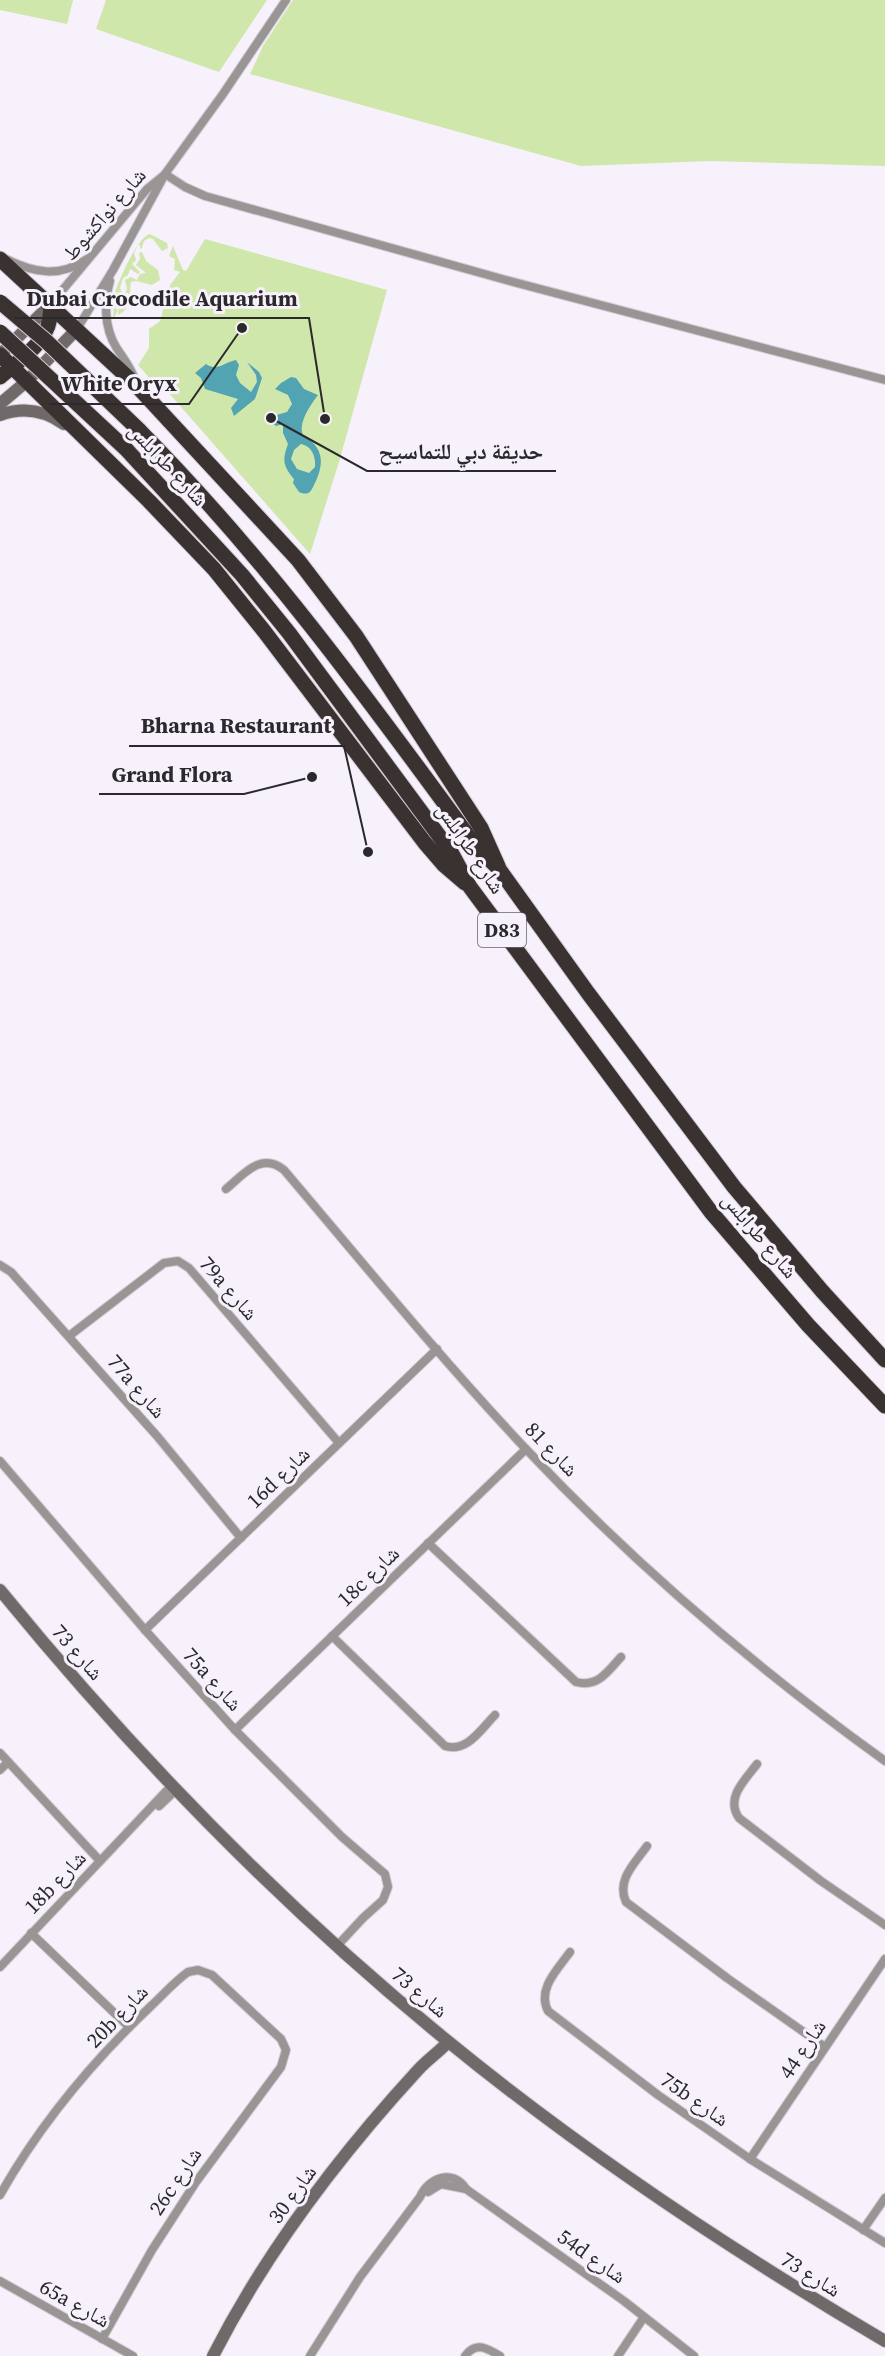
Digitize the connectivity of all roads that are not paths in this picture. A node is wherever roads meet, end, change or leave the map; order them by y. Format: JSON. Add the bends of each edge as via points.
{"nodes":[{"id":1,"x":286,"y":0,"type":"edge"},
{"id":2,"x":165,"y":174,"type":"junction"},
{"id":3,"x":94,"y":254,"type":"junction"},
{"id":4,"x":0,"y":257,"type":"edge"},
{"id":5,"x":113,"y":270,"type":"junction"},
{"id":6,"x":0,"y":302,"type":"edge"},
{"id":7,"x":50,"y":305,"type":"junction"},
{"id":8,"x":77,"y":329,"type":"junction"},
{"id":9,"x":0,"y":332,"type":"edge"},
{"id":10,"x":0,"y":355,"type":"edge"},
{"id":11,"x":12,"y":366,"type":"junction"},
{"id":12,"x":0,"y":377,"type":"edge"},
{"id":13,"x":885,"y":380,"type":"edge"},
{"id":14,"x":27,"y":381,"type":"junction"},
{"id":15,"x":135,"y":384,"type":"junction"},
{"id":16,"x":0,"y":404,"type":"edge"},
{"id":17,"x":0,"y":415,"type":"edge"},
{"id":18,"x":88,"y":441,"type":"junction"},
{"id":19,"x":500,"y":869,"type":"junction"},
{"id":20,"x":470,"y":887,"type":"junction"},
{"id":21,"x":226,"y":1189,"type":"dead end"},
{"id":22,"x":0,"y":1265,"type":"edge"},
{"id":23,"x":69,"y":1336,"type":"junction"},
{"id":24,"x":437,"y":1349,"type":"junction"},
{"id":25,"x":885,"y":1360,"type":"edge"},
{"id":26,"x":885,"y":1406,"type":"edge"},
{"id":27,"x":339,"y":1443,"type":"junction"},
{"id":28,"x":526,"y":1449,"type":"junction"},
{"id":29,"x":0,"y":1461,"type":"edge"},
{"id":30,"x":241,"y":1538,"type":"junction"},
{"id":31,"x":428,"y":1543,"type":"junction"},
{"id":32,"x":0,"y":1590,"type":"edge"},
{"id":33,"x":145,"y":1630,"type":"junction"},
{"id":34,"x":332,"y":1636,"type":"junction"},
{"id":35,"x":621,"y":1657,"type":"dead end"},
{"id":36,"x":495,"y":1715,"type":"dead end"},
{"id":37,"x":235,"y":1730,"type":"junction"},
{"id":38,"x":0,"y":1753,"type":"edge"},
{"id":39,"x":885,"y":1761,"type":"edge"},
{"id":40,"x":8,"y":1762,"type":"junction"},
{"id":41,"x":757,"y":1764,"type":"dead end"},
{"id":42,"x":0,"y":1770,"type":"edge"},
{"id":43,"x":174,"y":1788,"type":"junction"},
{"id":44,"x":647,"y":1846,"type":"dead end"},
{"id":45,"x":100,"y":1861,"type":"junction"},
{"id":46,"x":885,"y":1925,"type":"edge"},
{"id":47,"x":31,"y":1933,"type":"junction"},
{"id":48,"x":339,"y":1948,"type":"junction"},
{"id":49,"x":570,"y":1952,"type":"dead end"},
{"id":50,"x":885,"y":1959,"type":"edge"},
{"id":51,"x":0,"y":1967,"type":"edge"},
{"id":52,"x":129,"y":2027,"type":"junction"},
{"id":53,"x":445,"y":2040,"type":"junction"},
{"id":54,"x":825,"y":2047,"type":"junction"},
{"id":55,"x":286,"y":2050,"type":"joint"},
{"id":56,"x":750,"y":2159,"type":"junction"},
{"id":57,"x":0,"y":2196,"type":"edge"},
{"id":58,"x":885,"y":2198,"type":"edge"},
{"id":59,"x":863,"y":2230,"type":"junction"},
{"id":60,"x":885,"y":2243,"type":"edge"},
{"id":61,"x":0,"y":2281,"type":"edge"},
{"id":62,"x":644,"y":2317,"type":"junction"},
{"id":63,"x":102,"y":2339,"type":"junction"},
{"id":64,"x":885,"y":2341,"type":"edge"},
{"id":65,"x":133,"y":2356,"type":"edge"},
{"id":66,"x":213,"y":2356,"type":"edge"},
{"id":67,"x":310,"y":2356,"type":"edge"},
{"id":68,"x":465,"y":2356,"type":"edge"},
{"id":69,"x":500,"y":2356,"type":"edge"},
{"id":70,"x":618,"y":2356,"type":"edge"},
{"id":71,"x":694,"y":2356,"type":"edge"}],
"edges":[{"from":1,"to":2,"type":"street"},
{"from":2,"to":3,"type":"street","name":"شارع نواكشوط","via":[[147,189]]},
{"from":2,"to":5,"type":"street","name":"شارع نواكشوط"},
{"from":2,"to":13,"type":"street","via":[[205,196]]},
{"from":3,"to":4,"type":"street","via":[[77,266],[54,272],[27,268]]},
{"from":3,"to":7,"type":"street","name":"شارع نواكشوط"},
{"from":4,"to":7,"type":"highway"},
{"from":5,"to":8,"type":"street","name":"شارع نواكشوط"},
{"from":5,"to":15,"type":"street","via":[[106,303],[109,330]]},
{"from":6,"to":19,"type":"highway","name":"شارع طرابلس","number":"D83","bridge":true,"via":[[46,341],[187,479],[289,596],[475,845]]},
{"from":7,"to":8,"type":"highway"},
{"from":7,"to":10,"type":"street","name":"شارع نواكشوط"},
{"from":7,"to":11,"type":"highway","via":[[47,332]]},
{"from":8,"to":14,"type":"street","name":"شارع نواكشوط"},
{"from":8,"to":15,"type":"highway"},
{"from":9,"to":20,"type":"highway","name":"شارع طرابلس","number":"D83","bridge":true,"via":[[126,448],[242,574],[451,852]]},
{"from":10,"to":11,"type":"highway"},
{"from":11,"to":12,"type":"highway"},
{"from":11,"to":14,"type":"highway"},
{"from":14,"to":16,"type":"street","name":"شارع نواكشوط"},
{"from":14,"to":18,"type":"highway"},
{"from":15,"to":19,"type":"highway","via":[[284,544],[337,610],[481,828]]},
{"from":17,"to":18,"type":"street","via":[[21,410],[46,413]]},
{"from":18,"to":20,"type":"highway","via":[[214,569],[425,843]]},
{"from":19,"to":25,"type":"highway","name":"شارع طرابلس","number":"D83","via":[[734,1187]]},
{"from":20,"to":26,"type":"highway","name":"شارع طرابلس","number":"D83","via":[[711,1212]]},
{"from":21,"to":24,"type":"street","name":"شارع 81","via":[[259,1163],[278,1165]]},
{"from":22,"to":23,"type":"street","name":"77a شارع","via":[[11,1272]]},
{"from":23,"to":27,"type":"street","name":"79a شارع","via":[[164,1263],[178,1261],[189,1268]]},
{"from":23,"to":30,"type":"street","name":"77a شارع"},
{"from":24,"to":27,"type":"street","name":"16d شارع"},
{"from":24,"to":28,"type":"street","name":"شارع 81"},
{"from":27,"to":30,"type":"street","name":"16d شارع"},
{"from":28,"to":31,"type":"street","name":"18c شارع"},
{"from":28,"to":39,"type":"street","name":"شارع 81","via":[[685,1602]]},
{"from":29,"to":33,"type":"street","name":"75a شارع"},
{"from":30,"to":33,"type":"street","name":"16d شارع"},
{"from":31,"to":34,"type":"street","name":"18c شارع"},
{"from":31,"to":35,"type":"street","via":[[569,1679],[583,1684],[597,1681]]},
{"from":32,"to":43,"type":"street","name":"شارع 73"},
{"from":33,"to":37,"type":"street","name":"75a شارع"},
{"from":34,"to":36,"type":"street","via":[[445,1746],[464,1745]]},
{"from":34,"to":37,"type":"street","name":"18c شارع"},
{"from":37,"to":48,"type":"street","name":"75a شارع","via":[[388,1880],[387,1894]]},
{"from":38,"to":40,"type":"street"},
{"from":40,"to":42,"type":"street"},
{"from":40,"to":45,"type":"street"},
{"from":41,"to":46,"type":"street","via":[[735,1795],[734,1807],[739,1818]]},
{"from":43,"to":45,"type":"street","name":"18b شارع"},
{"from":43,"to":48,"type":"street","name":"شارع 73"},
{"from":44,"to":54,"type":"street","via":[[624,1880],[626,1902]]},
{"from":45,"to":47,"type":"street","name":"18b شارع"},
{"from":47,"to":51,"type":"street","name":"18b شارع"},
{"from":47,"to":52,"type":"street"},
{"from":48,"to":53,"type":"street","name":"شارع 73"},
{"from":49,"to":56,"type":"street","name":"75b شارع","via":[[545,1990],[548,2011]]},
{"from":50,"to":54,"type":"street","name":"شارع 44"},
{"from":52,"to":55,"type":"street","name":"20b شارع","via":[[184,1975],[203,1970],[277,2034]]},
{"from":52,"to":57,"type":"street","name":"20b شارع","via":[[63,2103]]},
{"from":53,"to":64,"type":"street","name":"شارع 73","via":[[658,2198]]},
{"from":53,"to":66,"type":"street","name":"شارع 30","via":[[361,2135],[314,2196],[250,2289]]},
{"from":54,"to":56,"type":"street","name":"شارع 44"},
{"from":55,"to":63,"type":"street","name":"26c شارع","via":[[281,2067],[173,2216]]},
{"from":56,"to":59,"type":"street","name":"75b شارع"},
{"from":58,"to":59,"type":"street"},
{"from":59,"to":60,"type":"street","name":"75b شارع"},
{"from":61,"to":63,"type":"street","name":"65a شارع"},
{"from":62,"to":67,"type":"street","name":"54d شارع","via":[[466,2189],[441,2184],[420,2197],[360,2277]]},
{"from":62,"to":70,"type":"street"},
{"from":62,"to":71,"type":"street","name":"54d شارع"},
{"from":63,"to":65,"type":"street","name":"65a شارع"},
{"from":68,"to":69,"type":"street","via":[[473,2348],[483,2346]]}]}
